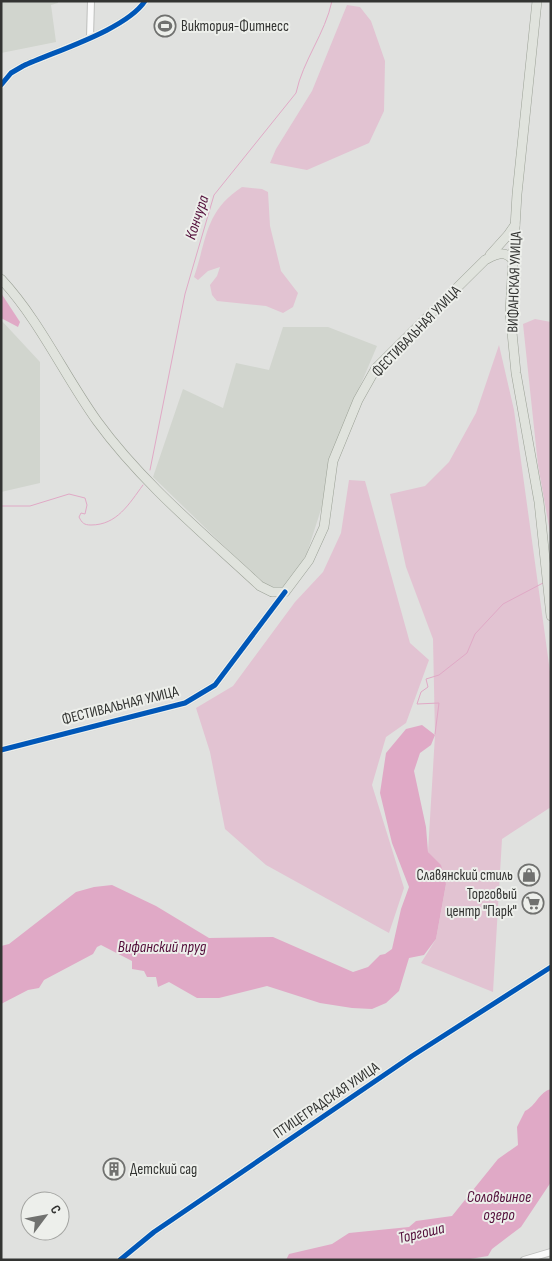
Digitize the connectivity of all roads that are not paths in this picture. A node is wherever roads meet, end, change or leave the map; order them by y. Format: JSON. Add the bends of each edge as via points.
{"nodes":[{"id":1,"x":91,"y":1,"type":"edge"},
{"id":2,"x":145,"y":1,"type":"edge"},
{"id":3,"x":537,"y":1,"type":"edge"},
{"id":4,"x":90,"y":37,"type":"junction"},
{"id":5,"x":1,"y":85,"type":"edge"},
{"id":6,"x":516,"y":222,"type":"junction"},
{"id":7,"x":485,"y":260,"type":"junction"},
{"id":8,"x":513,"y":260,"type":"junction"},
{"id":9,"x":1,"y":279,"type":"edge"},
{"id":10,"x":285,"y":592,"type":"junction"},
{"id":11,"x":551,"y":616,"type":"edge"},
{"id":12,"x":1,"y":750,"type":"edge"},
{"id":13,"x":551,"y":967,"type":"edge"},
{"id":14,"x":551,"y":1252,"type":"edge"},
{"id":15,"x":120,"y":1260,"type":"edge"},
{"id":16,"x":524,"y":1260,"type":"edge"}],
"edges":[{"from":1,"to":4,"type":"street"},
{"from":2,"to":4,"type":"street","via":[[138,10]]},
{"from":3,"to":6,"type":"main road","name":"ВИФАНСКАЯ УЛИЦА"},
{"from":4,"to":5,"type":"street","via":[[23,66],[11,73]]},
{"from":6,"to":7,"type":"main road","name":"ФЕСТИВАЛЬНАЯ УЛИЦА","via":[[508,236]]},
{"from":6,"to":8,"type":"main road","name":"ВИФАНСКАЯ УЛИЦА"},
{"from":7,"to":8,"type":"main road","via":[[503,253]]},
{"from":7,"to":10,"type":"main road","name":"ФЕСТИВАЛЬНАЯ УЛИЦА","via":[[376,368],[358,400],[333,461],[324,527],[309,560]]},
{"from":8,"to":11,"type":"main road","name":"ВИФАНСКАЯ УЛИЦА","via":[[510,312],[516,372],[539,502]]},
{"from":9,"to":10,"type":"main road","via":[[33,320],[97,420],[135,467],[260,586],[272,592]]},
{"from":10,"to":12,"type":"street","name":"ФЕСТИВАЛЬНАЯ УЛИЦА","via":[[215,685],[185,702]]},
{"from":13,"to":15,"type":"street","name":"ПТИЦЕГРАДСКАЯ УЛИЦА","via":[[412,1056],[154,1232]]},
{"from":14,"to":16,"type":"street"}]}
